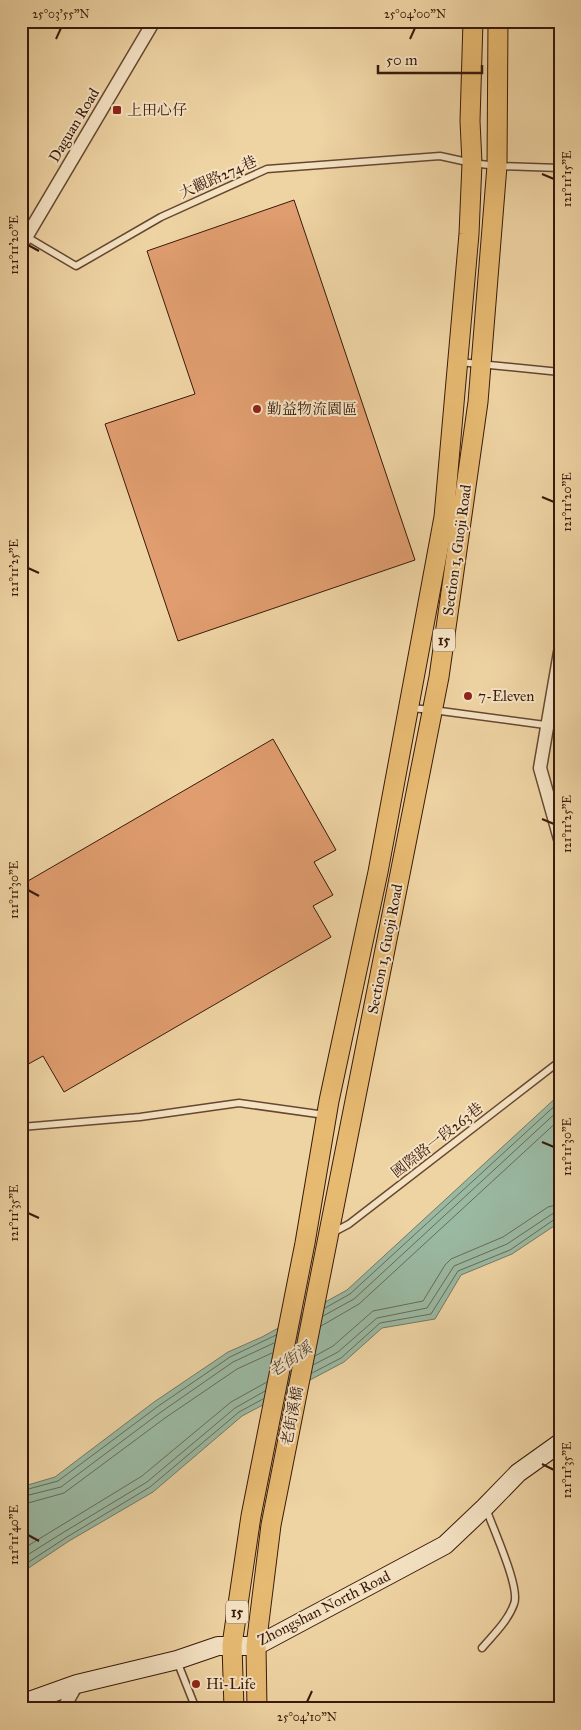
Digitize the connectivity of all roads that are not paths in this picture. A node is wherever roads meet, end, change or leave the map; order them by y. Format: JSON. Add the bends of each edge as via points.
{"nodes":[{"id":1,"x":154,"y":21,"type":"edge"},
{"id":2,"x":473,"y":21,"type":"edge"},
{"id":3,"x":498,"y":21,"type":"edge"},
{"id":4,"x":472,"y":163,"type":"junction"},
{"id":5,"x":497,"y":166,"type":"junction"},
{"id":6,"x":560,"y":168,"type":"edge"},
{"id":7,"x":24,"y":241,"type":"edge"},
{"id":8,"x":458,"y":362,"type":"junction"},
{"id":9,"x":482,"y":364,"type":"junction"},
{"id":10,"x":560,"y":372,"type":"edge"},
{"id":11,"x":560,"y":652,"type":"edge"},
{"id":12,"x":409,"y":708,"type":"junction"},
{"id":13,"x":432,"y":710,"type":"junction"},
{"id":14,"x":554,"y":726,"type":"edge"},
{"id":15,"x":560,"y":839,"type":"edge"},
{"id":16,"x":560,"y":1061,"type":"edge"},
{"id":17,"x":326,"y":1115,"type":"junction"},
{"id":18,"x":21,"y":1127,"type":"edge"},
{"id":19,"x":326,"y":1242,"type":"junction"},
{"id":20,"x":305,"y":1243,"type":"joint"},
{"id":21,"x":560,"y":1443,"type":"edge"},
{"id":22,"x":485,"y":1507,"type":"junction"},
{"id":23,"x":232,"y":1645,"type":"junction"},
{"id":24,"x":256,"y":1646,"type":"junction"},
{"id":25,"x":482,"y":1648,"type":"dead end"},
{"id":26,"x":177,"y":1660,"type":"junction"},
{"id":27,"x":77,"y":1684,"type":"junction"},
{"id":28,"x":21,"y":1704,"type":"edge"},
{"id":29,"x":63,"y":1709,"type":"edge"},
{"id":30,"x":196,"y":1709,"type":"edge"},
{"id":31,"x":234,"y":1709,"type":"edge"},
{"id":32,"x":256,"y":1709,"type":"edge"}],
"edges":[{"from":1,"to":7,"type":"street","name":"Daguan Road"},
{"from":2,"to":4,"type":"main road","name":"Section 1, Guoji Road","number":"15"},
{"from":3,"to":5,"type":"main road","name":"Section 1, Guoji Road","number":"15"},
{"from":4,"to":5,"type":"lane"},
{"from":4,"to":7,"type":"lane","name":"大觀路274巷","via":[[440,156],[267,169],[161,217],[76,266]]},
{"from":4,"to":8,"type":"main road","name":"Section 1, Guoji Road","number":"15"},
{"from":5,"to":6,"type":"lane"},
{"from":5,"to":9,"type":"main road","name":"Section 1, Guoji Road","number":"15"},
{"from":8,"to":9,"type":"lane"},
{"from":8,"to":12,"type":"main road","name":"Section 1, Guoji Road","number":"15","via":[[444,517]]},
{"from":9,"to":10,"type":"lane"},
{"from":9,"to":13,"type":"main road","name":"Section 1, Guoji Road","number":"15"},
{"from":11,"to":14,"type":"street"},
{"from":12,"to":13,"type":"lane"},
{"from":12,"to":17,"type":"main road","name":"Section 1, Guoji Road","number":"15"},
{"from":13,"to":14,"type":"lane"},
{"from":13,"to":19,"type":"main road","name":"Section 1, Guoji Road","number":"15"},
{"from":14,"to":15,"type":"street","via":[[540,768]]},
{"from":16,"to":19,"type":"lane","name":"國際路一段263巷"},
{"from":17,"to":18,"type":"lane","via":[[239,1103],[140,1117]]},
{"from":17,"to":20,"type":"main road","name":"Section 1, Guoji Road","number":"15"},
{"from":19,"to":24,"type":"main road","name":"老街溪橋","number":"15","via":[[271,1525]]},
{"from":20,"to":23,"type":"main road","name":"老街溪橋","number":"15","via":[[251,1516]]},
{"from":21,"to":22,"type":"street","name":"Zhongshan North Road","via":[[518,1472]]},
{"from":22,"to":24,"type":"street","name":"Zhongshan North Road","via":[[445,1545]]},
{"from":22,"to":25,"type":"lane","via":[[513,1581],[515,1603]]},
{"from":23,"to":24,"type":"street","name":"Zhongshan North Road"},
{"from":23,"to":26,"type":"street","name":"Zhongshan North Road","via":[[218,1646]]},
{"from":23,"to":31,"type":"main road","number":"15"},
{"from":24,"to":32,"type":"main road","number":"15"},
{"from":26,"to":27,"type":"street","name":"Zhongshan North Road"},
{"from":26,"to":30,"type":"lane"},
{"from":27,"to":28,"type":"street","name":"Zhongshan North Road"},
{"from":27,"to":29,"type":"street"}]}
